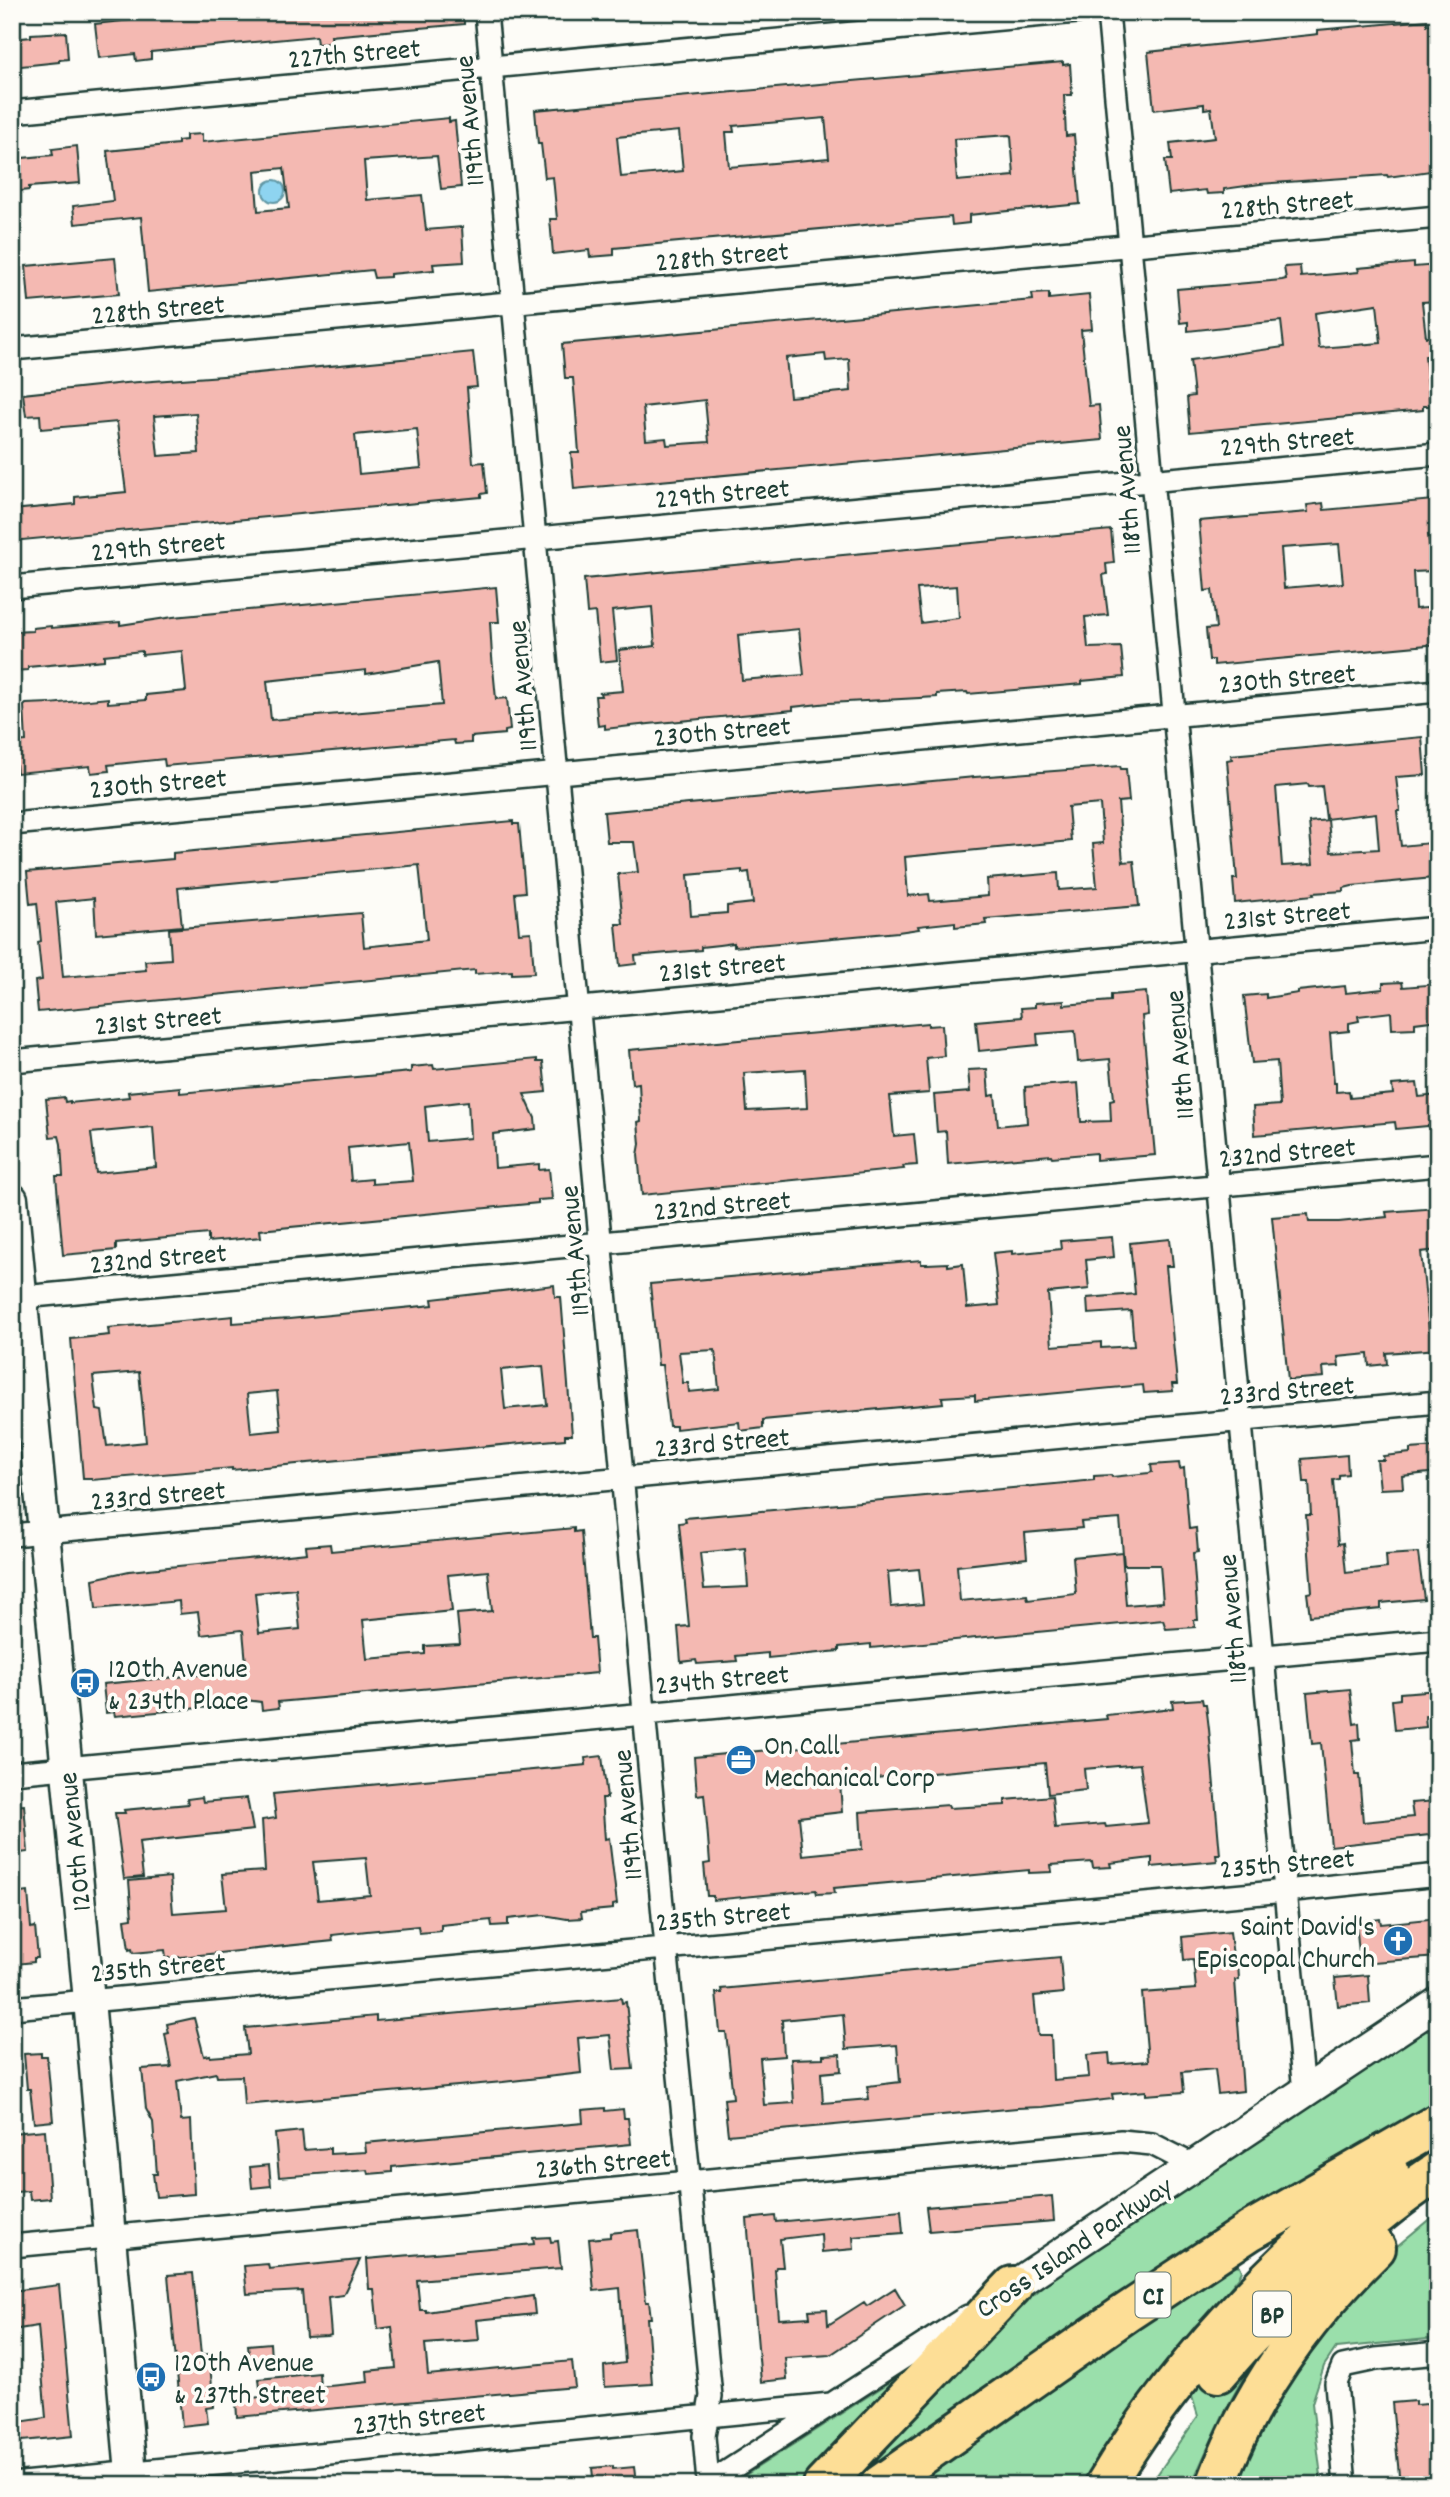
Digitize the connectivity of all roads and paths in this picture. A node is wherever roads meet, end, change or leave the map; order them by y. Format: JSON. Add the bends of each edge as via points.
{"nodes":[{"id":1,"x":486,"y":12,"type":"edge"},
{"id":2,"x":1077,"y":12,"type":"edge"},
{"id":3,"x":1108,"y":12,"type":"edge"},
{"id":4,"x":491,"y":67,"type":"junction"},
{"id":5,"x":12,"y":112,"type":"edge"},
{"id":6,"x":1438,"y":217,"type":"edge"},
{"id":7,"x":1130,"y":245,"type":"junction"},
{"id":8,"x":512,"y":303,"type":"junction"},
{"id":9,"x":12,"y":349,"type":"edge"},
{"id":10,"x":1438,"y":454,"type":"edge"},
{"id":11,"x":1152,"y":481,"type":"junction"},
{"id":12,"x":535,"y":538,"type":"junction"},
{"id":13,"x":12,"y":587,"type":"edge"},
{"id":14,"x":1438,"y":691,"type":"edge"},
{"id":15,"x":1174,"y":716,"type":"junction"},
{"id":16,"x":557,"y":774,"type":"junction"},
{"id":17,"x":12,"y":824,"type":"edge"},
{"id":18,"x":1438,"y":928,"type":"edge"},
{"id":19,"x":1196,"y":951,"type":"junction"},
{"id":20,"x":578,"y":1008,"type":"junction"},
{"id":21,"x":12,"y":1061,"type":"edge"},
{"id":22,"x":1438,"y":1165,"type":"edge"},
{"id":23,"x":1218,"y":1186,"type":"junction"},
{"id":24,"x":12,"y":1199,"type":"edge"},
{"id":25,"x":600,"y":1243,"type":"junction"},
{"id":26,"x":17,"y":1298,"type":"edge"},
{"id":27,"x":1438,"y":1402,"type":"edge"},
{"id":28,"x":1240,"y":1421,"type":"junction"},
{"id":29,"x":623,"y":1478,"type":"junction"},
{"id":30,"x":43,"y":1532,"type":"junction"},
{"id":31,"x":12,"y":1535,"type":"edge"},
{"id":32,"x":1438,"y":1640,"type":"edge"},
{"id":33,"x":1262,"y":1656,"type":"junction"},
{"id":34,"x":644,"y":1713,"type":"junction"},
{"id":35,"x":65,"y":1768,"type":"junction"},
{"id":36,"x":12,"y":1773,"type":"edge"},
{"id":37,"x":1438,"y":1875,"type":"edge"},
{"id":38,"x":1284,"y":1891,"type":"junction"},
{"id":39,"x":666,"y":1948,"type":"junction"},
{"id":40,"x":89,"y":2000,"type":"junction"},
{"id":41,"x":1438,"y":2003,"type":"edge"},
{"id":42,"x":12,"y":2008,"type":"edge"},
{"id":43,"x":1304,"y":2092,"type":"junction"},
{"id":44,"x":1438,"y":2125,"type":"edge"},
{"id":45,"x":1193,"y":2165,"type":"junction"},
{"id":46,"x":1438,"y":2171,"type":"edge"},
{"id":47,"x":690,"y":2182,"type":"junction"},
{"id":48,"x":1438,"y":2194,"type":"edge"},
{"id":49,"x":109,"y":2238,"type":"junction"},
{"id":50,"x":12,"y":2246,"type":"edge"},
{"id":51,"x":1013,"y":2286,"type":"junction"},
{"id":52,"x":1438,"y":2353,"type":"edge"},
{"id":53,"x":831,"y":2404,"type":"junction"},
{"id":54,"x":707,"y":2417,"type":"junction"},
{"id":55,"x":132,"y":2479,"type":"edge"},
{"id":56,"x":12,"y":2484,"type":"edge"},
{"id":57,"x":707,"y":2484,"type":"edge"},
{"id":58,"x":823,"y":2485,"type":"edge"},
{"id":59,"x":880,"y":2485,"type":"edge"},
{"id":60,"x":1105,"y":2485,"type":"edge"},
{"id":61,"x":1136,"y":2485,"type":"edge"},
{"id":62,"x":1216,"y":2485,"type":"edge"},
{"id":63,"x":1345,"y":2485,"type":"edge"}],
"edges":[{"from":1,"to":4,"type":"street","name":"119th Avenue"},
{"from":2,"to":4,"type":"street","name":"227th Street"},
{"from":3,"to":7,"type":"street","name":"118th Avenue"},
{"from":4,"to":5,"type":"street","name":"227th Street"},
{"from":4,"to":8,"type":"street","name":"119th Avenue"},
{"from":6,"to":7,"type":"street","name":"228th Street"},
{"from":7,"to":8,"type":"street","name":"228th Street"},
{"from":7,"to":11,"type":"street","name":"118th Avenue"},
{"from":8,"to":9,"type":"street","name":"228th Street"},
{"from":8,"to":12,"type":"street","name":"119th Avenue"},
{"from":10,"to":11,"type":"street","name":"229th Street"},
{"from":11,"to":12,"type":"street","name":"229th Street"},
{"from":11,"to":15,"type":"street","name":"118th Avenue"},
{"from":12,"to":13,"type":"street","name":"229th Street"},
{"from":12,"to":16,"type":"street","name":"119th Avenue"},
{"from":14,"to":15,"type":"street","name":"230th Street"},
{"from":15,"to":16,"type":"street","name":"230th Street"},
{"from":15,"to":19,"type":"street","name":"118th Avenue"},
{"from":16,"to":17,"type":"street","name":"230th Street"},
{"from":16,"to":20,"type":"street","name":"119th Avenue"},
{"from":18,"to":19,"type":"street","name":"231st Street"},
{"from":19,"to":20,"type":"street","name":"231st Street"},
{"from":19,"to":23,"type":"street","name":"118th Avenue"},
{"from":20,"to":21,"type":"street","name":"231st Street"},
{"from":20,"to":25,"type":"street","name":"119th Avenue"},
{"from":22,"to":23,"type":"street","name":"232nd Street"},
{"from":23,"to":25,"type":"street","name":"232nd Street"},
{"from":23,"to":28,"type":"street","name":"118th Avenue"},
{"from":24,"to":26,"type":"street","name":"120th Avenue"},
{"from":25,"to":26,"type":"street","name":"232nd Street"},
{"from":25,"to":29,"type":"street","name":"119th Avenue"},
{"from":26,"to":30,"type":"street","name":"120th Avenue"},
{"from":27,"to":28,"type":"street","name":"233rd Street"},
{"from":28,"to":29,"type":"street","name":"233rd Street"},
{"from":28,"to":33,"type":"street","name":"118th Avenue"},
{"from":29,"to":30,"type":"street","name":"233rd Street"},
{"from":29,"to":34,"type":"street","name":"119th Avenue"},
{"from":30,"to":31,"type":"street","name":"233rd Street"},
{"from":30,"to":35,"type":"street","name":"120th Avenue"},
{"from":32,"to":33,"type":"street","name":"234th Street"},
{"from":33,"to":34,"type":"street","name":"234th Street"},
{"from":33,"to":38,"type":"street","name":"118th Avenue"},
{"from":34,"to":35,"type":"street","name":"234th Street"},
{"from":34,"to":39,"type":"street","name":"119th Avenue"},
{"from":35,"to":36,"type":"street","name":"234th Street"},
{"from":35,"to":40,"type":"street","name":"120th Avenue"},
{"from":37,"to":38,"type":"street","name":"235th Street"},
{"from":38,"to":39,"type":"street","name":"235th Street"},
{"from":38,"to":43,"type":"street","name":"118th Avenue"},
{"from":39,"to":40,"type":"street","name":"235th Street"},
{"from":39,"to":47,"type":"street","name":"119th Avenue"},
{"from":40,"to":42,"type":"street","name":"235th Street"},
{"from":40,"to":49,"type":"street","name":"120th Avenue"},
{"from":41,"to":43,"type":"street","name":"Cross Island Parkway"},
{"from":43,"to":45,"type":"street","name":"Cross Island Parkway"},
{"from":44,"to":59,"type":"highway","number":"CI","via":[[1250,2231]]},
{"from":44,"to":60,"type":"highway","via":[[1267,2279],[1167,2396]]},
{"from":45,"to":47,"type":"street","name":"236th Street","via":[[1152,2144],[1121,2141]]},
{"from":45,"to":51,"type":"street","name":"Cross Island Parkway"},
{"from":46,"to":61,"type":"highway","number":"BP","via":[[1338,2250],[1277,2309],[1204,2389]]},
{"from":47,"to":49,"type":"street","name":"236th Street"},
{"from":47,"to":54,"type":"street","name":"119th Avenue","via":[[711,2396]]},
{"from":48,"to":62,"type":"highway","via":[[1360,2264],[1299,2332],[1252,2406]]},
{"from":49,"to":50,"type":"street","name":"236th Street"},
{"from":49,"to":55,"type":"street","name":"120th Avenue"},
{"from":51,"to":53,"type":"street","name":"Cross Island Parkway"},
{"from":51,"to":58,"type":"highway"},
{"from":52,"to":63,"type":"street","via":[[1343,2366],[1336,2383]]},
{"from":53,"to":54,"type":"street","name":"237th Street"},
{"from":53,"to":57,"type":"street","name":"Cross Island Parkway"},
{"from":54,"to":55,"type":"street","name":"237th Street"},
{"from":54,"to":57,"type":"street","name":"119th Avenue"},
{"from":55,"to":56,"type":"street","name":"237th Street"}]}
